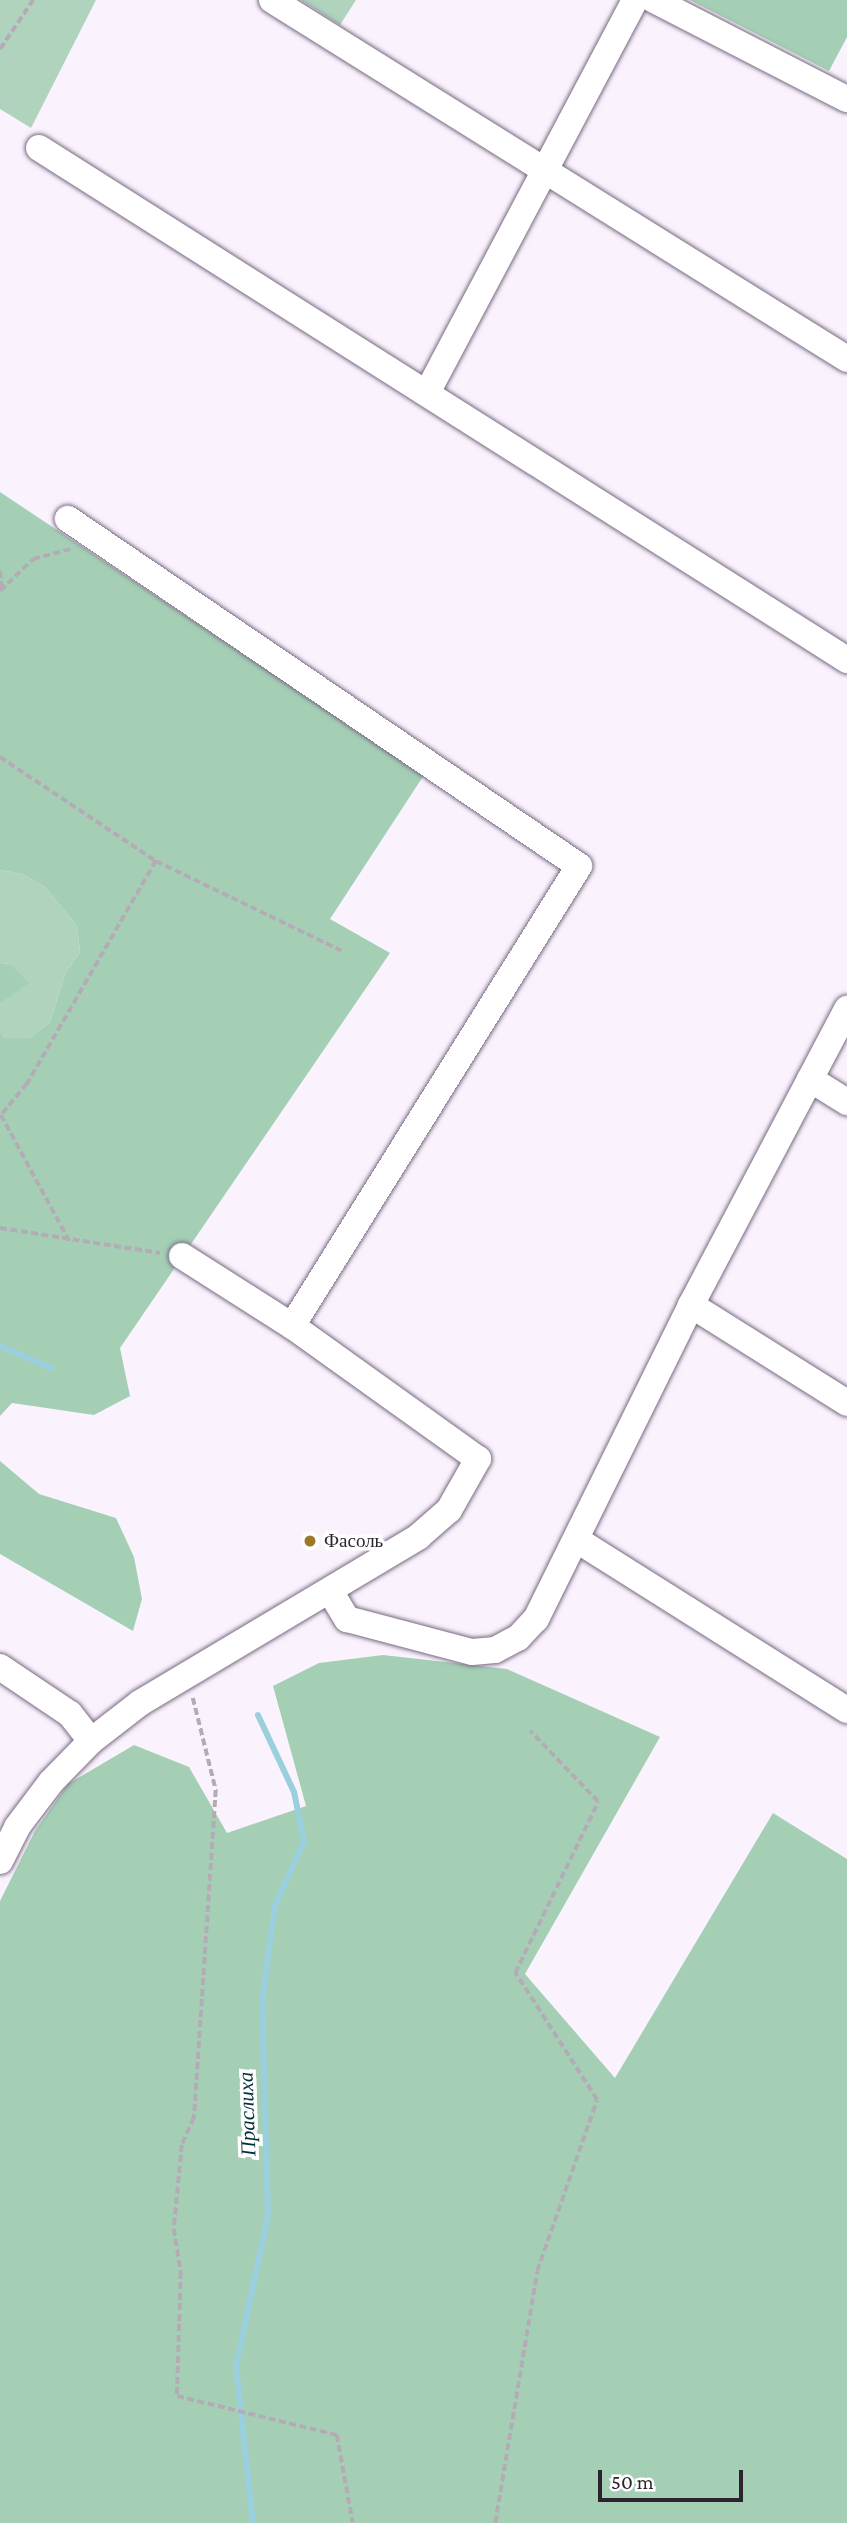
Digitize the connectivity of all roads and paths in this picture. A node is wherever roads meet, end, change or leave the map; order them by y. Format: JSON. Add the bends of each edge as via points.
{"nodes":[{"id":1,"x":33,"y":0,"type":"edge"},
{"id":2,"x":272,"y":0,"type":"edge"},
{"id":3,"x":635,"y":0,"type":"edge"},
{"id":4,"x":654,"y":0,"type":"edge"},
{"id":5,"x":0,"y":49,"type":"edge"},
{"id":6,"x":847,"y":99,"type":"edge"},
{"id":7,"x":39,"y":148,"type":"dead end"},
{"id":8,"x":544,"y":174,"type":"junction"},
{"id":9,"x":847,"y":359,"type":"edge"},
{"id":10,"x":428,"y":391,"type":"junction"},
{"id":11,"x":68,"y":519,"type":"dead end"},
{"id":12,"x":83,"y":545,"type":"dead end"},
{"id":13,"x":0,"y":571,"type":"edge"},
{"id":14,"x":1,"y":590,"type":"edge"},
{"id":15,"x":847,"y":660,"type":"edge"},
{"id":16,"x":0,"y":757,"type":"edge"},
{"id":17,"x":156,"y":861,"type":"junction"},
{"id":18,"x":342,"y":951,"type":"dead end"},
{"id":19,"x":847,"y":1009,"type":"edge"},
{"id":20,"x":810,"y":1079,"type":"junction"},
{"id":21,"x":847,"y":1102,"type":"edge"},
{"id":22,"x":1,"y":1116,"type":"edge"},
{"id":23,"x":0,"y":1228,"type":"edge"},
{"id":24,"x":70,"y":1242,"type":"junction"},
{"id":25,"x":182,"y":1256,"type":"joint"},
{"id":26,"x":691,"y":1305,"type":"junction"},
{"id":27,"x":292,"y":1326,"type":"junction"},
{"id":28,"x":847,"y":1404,"type":"edge"},
{"id":29,"x":577,"y":1540,"type":"junction"},
{"id":30,"x":330,"y":1591,"type":"junction"},
{"id":31,"x":0,"y":1667,"type":"edge"},
{"id":32,"x":188,"y":1675,"type":"junction"},
{"id":33,"x":847,"y":1710,"type":"edge"},
{"id":34,"x":530,"y":1731,"type":"dead end"},
{"id":35,"x":91,"y":1741,"type":"junction"},
{"id":36,"x":0,"y":1861,"type":"edge"},
{"id":37,"x":352,"y":2523,"type":"edge"},
{"id":38,"x":495,"y":2523,"type":"edge"}],
"edges":[{"from":1,"to":5,"type":"path"},
{"from":2,"to":8,"type":"street"},
{"from":3,"to":8,"type":"street"},
{"from":4,"to":6,"type":"street"},
{"from":7,"to":10,"type":"street"},
{"from":8,"to":9,"type":"street"},
{"from":8,"to":10,"type":"street"},
{"from":10,"to":15,"type":"street"},
{"from":11,"to":27,"type":"street","via":[[579,866]]},
{"from":12,"to":14,"type":"path","via":[[33,559]]},
{"from":13,"to":14,"type":"path"},
{"from":16,"to":17,"type":"path"},
{"from":17,"to":18,"type":"path"},
{"from":17,"to":22,"type":"path","via":[[27,1084]]},
{"from":19,"to":20,"type":"street"},
{"from":20,"to":21,"type":"street"},
{"from":20,"to":26,"type":"street"},
{"from":22,"to":24,"type":"path"},
{"from":23,"to":24,"type":"path"},
{"from":24,"to":25,"type":"path"},
{"from":25,"to":27,"type":"street"},
{"from":26,"to":28,"type":"street"},
{"from":26,"to":29,"type":"street"},
{"from":27,"to":30,"type":"street","via":[[478,1460],[449,1510],[418,1537]]},
{"from":29,"to":30,"type":"street","via":[[536,1619],[518,1638],[495,1650],[472,1652],[347,1619]]},
{"from":29,"to":33,"type":"street"},
{"from":30,"to":32,"type":"street"},
{"from":31,"to":35,"type":"street","via":[[70,1714]]},
{"from":32,"to":35,"type":"street","via":[[140,1703]]},
{"from":32,"to":37,"type":"path","via":[[216,1790],[194,2118],[182,2145],[174,2229],[181,2272],[177,2396],[337,2435]]},
{"from":34,"to":38,"type":"path","via":[[598,1802],[515,1973],[597,2100],[537,2271]]},
{"from":35,"to":36,"type":"street","via":[[51,1782],[17,1827]]}]}
